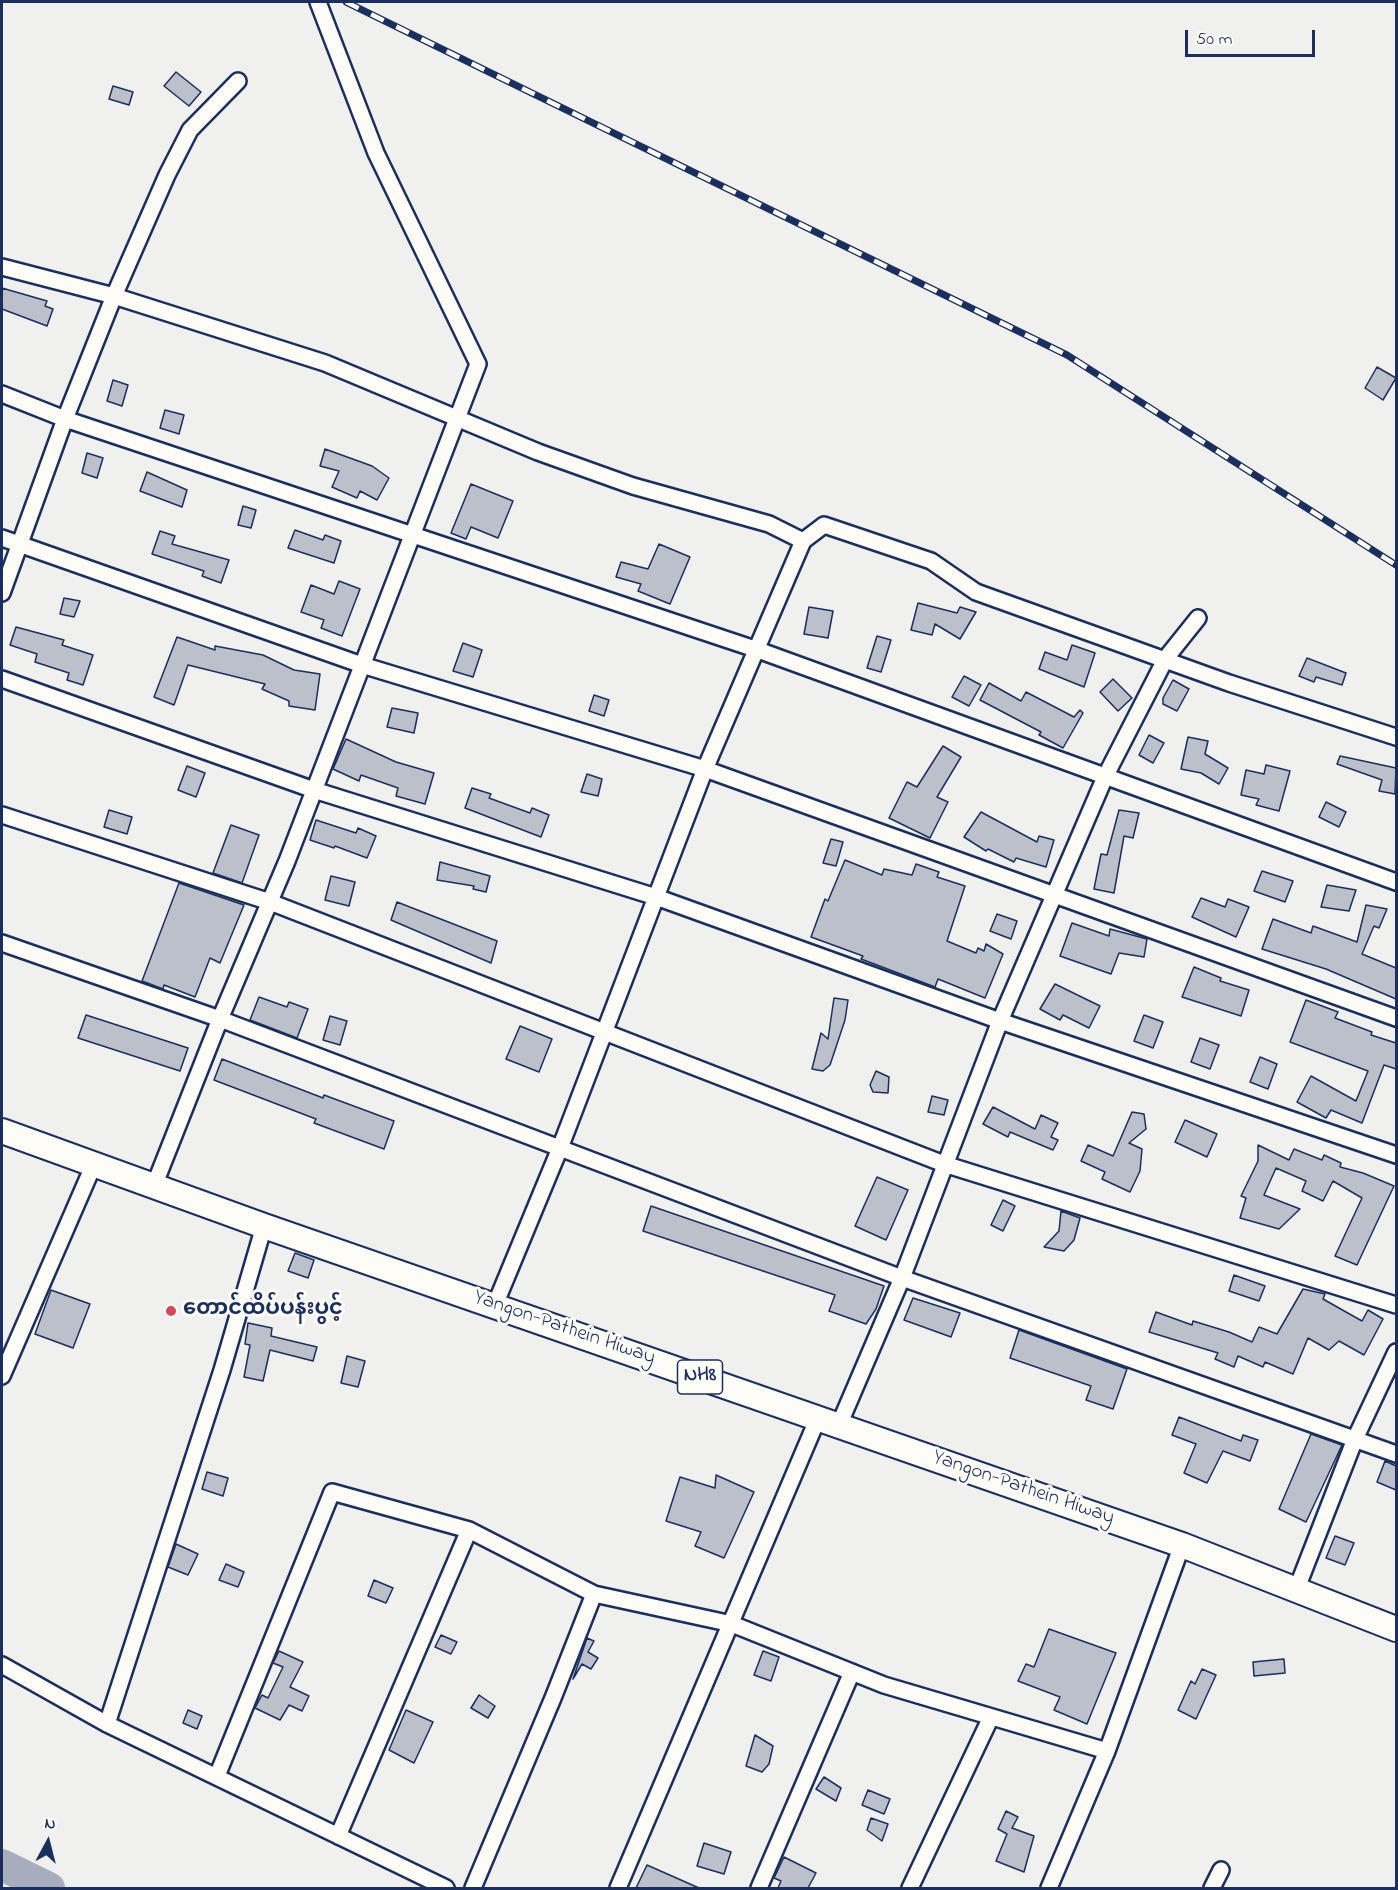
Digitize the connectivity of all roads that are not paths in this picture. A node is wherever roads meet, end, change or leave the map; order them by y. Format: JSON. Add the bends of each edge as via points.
{"nodes":[{"id":1,"x":318,"y":2,"type":"edge"},
{"id":2,"x":238,"y":81,"type":"dead end"},
{"id":3,"x":2,"y":267,"type":"edge"},
{"id":4,"x":114,"y":296,"type":"junction"},
{"id":5,"x":2,"y":394,"type":"edge"},
{"id":6,"x":457,"y":418,"type":"junction"},
{"id":7,"x":65,"y":419,"type":"junction"},
{"id":8,"x":412,"y":535,"type":"junction"},
{"id":9,"x":2,"y":538,"type":"edge"},
{"id":10,"x":803,"y":541,"type":"junction"},
{"id":11,"x":19,"y":546,"type":"junction"},
{"id":12,"x":2,"y":593,"type":"edge"},
{"id":13,"x":1198,"y":618,"type":"dead end"},
{"id":14,"x":758,"y":650,"type":"junction"},
{"id":15,"x":1166,"y":658,"type":"junction"},
{"id":16,"x":362,"y":665,"type":"junction"},
{"id":17,"x":2,"y":679,"type":"edge"},
{"id":18,"x":1396,"y":736,"type":"edge"},
{"id":19,"x":705,"y":769,"type":"junction"},
{"id":20,"x":1105,"y":777,"type":"junction"},
{"id":21,"x":314,"y":790,"type":"junction"},
{"id":22,"x":2,"y":815,"type":"edge"},
{"id":23,"x":1396,"y":882,"type":"edge"},
{"id":24,"x":1055,"y":893,"type":"junction"},
{"id":25,"x":656,"y":897,"type":"junction"},
{"id":26,"x":270,"y":902,"type":"junction"},
{"id":27,"x":2,"y":943,"type":"edge"},
{"id":28,"x":220,"y":1018,"type":"junction"},
{"id":29,"x":1396,"y":1018,"type":"edge"},
{"id":30,"x":1000,"y":1022,"type":"junction"},
{"id":31,"x":606,"y":1030,"type":"junction"},
{"id":32,"x":2,"y":1131,"type":"edge"},
{"id":33,"x":560,"y":1148,"type":"junction"},
{"id":34,"x":1396,"y":1155,"type":"edge"},
{"id":35,"x":94,"y":1164,"type":"junction"},
{"id":36,"x":944,"y":1164,"type":"junction"},
{"id":37,"x":154,"y":1186,"type":"junction"},
{"id":38,"x":264,"y":1226,"type":"junction"},
{"id":39,"x":902,"y":1278,"type":"junction"},
{"id":40,"x":495,"y":1305,"type":"junction"},
{"id":41,"x":1396,"y":1305,"type":"edge"},
{"id":42,"x":1396,"y":1352,"type":"edge"},
{"id":43,"x":2,"y":1376,"type":"edge"},
{"id":44,"x":828,"y":1421,"type":"junction"},
{"id":45,"x":1355,"y":1439,"type":"junction"},
{"id":46,"x":1396,"y":1454,"type":"edge"},
{"id":47,"x":469,"y":1530,"type":"junction"},
{"id":48,"x":1182,"y":1545,"type":"junction"},
{"id":49,"x":1296,"y":1588,"type":"junction"},
{"id":50,"x":594,"y":1594,"type":"junction"},
{"id":51,"x":732,"y":1624,"type":"junction"},
{"id":52,"x":1396,"y":1629,"type":"edge"},
{"id":53,"x":2,"y":1665,"type":"edge"},
{"id":54,"x":852,"y":1672,"type":"junction"},
{"id":55,"x":992,"y":1717,"type":"junction"},
{"id":56,"x":107,"y":1724,"type":"junction"},
{"id":57,"x":1107,"y":1751,"type":"junction"},
{"id":58,"x":217,"y":1776,"type":"junction"},
{"id":59,"x":339,"y":1836,"type":"junction"},
{"id":60,"x":1221,"y":1870,"type":"dead end"},
{"id":61,"x":446,"y":1888,"type":"edge"},
{"id":62,"x":473,"y":1888,"type":"edge"},
{"id":63,"x":618,"y":1888,"type":"edge"},
{"id":64,"x":759,"y":1888,"type":"edge"},
{"id":65,"x":910,"y":1888,"type":"edge"},
{"id":66,"x":1049,"y":1888,"type":"edge"},
{"id":67,"x":1212,"y":1888,"type":"edge"}],
"edges":[{"from":1,"to":6,"type":"street","via":[[376,153],[478,364]]},
{"from":2,"to":4,"type":"street","via":[[190,130]]},
{"from":3,"to":4,"type":"street"},
{"from":4,"to":6,"type":"street","via":[[325,363]]},
{"from":4,"to":7,"type":"street"},
{"from":5,"to":7,"type":"street"},
{"from":6,"to":8,"type":"street"},
{"from":6,"to":10,"type":"street","via":[[633,486],[769,524]]},
{"from":7,"to":8,"type":"street"},
{"from":7,"to":11,"type":"street"},
{"from":8,"to":14,"type":"street"},
{"from":8,"to":16,"type":"street"},
{"from":9,"to":11,"type":"street"},
{"from":10,"to":14,"type":"street"},
{"from":10,"to":15,"type":"street","via":[[824,525],[931,561],[976,592]]},
{"from":11,"to":12,"type":"street"},
{"from":11,"to":16,"type":"street"},
{"from":13,"to":15,"type":"street"},
{"from":14,"to":19,"type":"street"},
{"from":14,"to":20,"type":"street"},
{"from":15,"to":18,"type":"street","via":[[1229,683]]},
{"from":15,"to":20,"type":"street"},
{"from":16,"to":19,"type":"street"},
{"from":16,"to":21,"type":"street"},
{"from":17,"to":21,"type":"street"},
{"from":19,"to":24,"type":"street"},
{"from":19,"to":25,"type":"street"},
{"from":20,"to":23,"type":"street"},
{"from":20,"to":24,"type":"street"},
{"from":21,"to":25,"type":"street"},
{"from":21,"to":26,"type":"street"},
{"from":22,"to":26,"type":"street"},
{"from":24,"to":29,"type":"street"},
{"from":24,"to":30,"type":"street"},
{"from":25,"to":30,"type":"street"},
{"from":25,"to":31,"type":"street"},
{"from":26,"to":28,"type":"street"},
{"from":26,"to":31,"type":"street"},
{"from":27,"to":28,"type":"street"},
{"from":28,"to":33,"type":"street"},
{"from":28,"to":37,"type":"street"},
{"from":30,"to":34,"type":"street"},
{"from":30,"to":36,"type":"street"},
{"from":31,"to":33,"type":"street"},
{"from":31,"to":36,"type":"street"},
{"from":32,"to":35,"type":"highway","name":"Yangon-Pathein Hiway","number":"NH8"},
{"from":33,"to":39,"type":"street"},
{"from":33,"to":40,"type":"street"},
{"from":35,"to":37,"type":"highway","name":"Yangon-Pathein Hiway","number":"NH8"},
{"from":35,"to":43,"type":"street"},
{"from":36,"to":39,"type":"street"},
{"from":36,"to":41,"type":"street"},
{"from":37,"to":38,"type":"highway","name":"Yangon-Pathein Hiway","number":"NH8"},
{"from":38,"to":40,"type":"highway","name":"Yangon-Pathein Hiway","number":"NH8"},
{"from":38,"to":56,"type":"street","via":[[222,1370]]},
{"from":39,"to":44,"type":"street"},
{"from":39,"to":45,"type":"street"},
{"from":40,"to":44,"type":"highway","name":"Yangon-Pathein Hiway","number":"NH8"},
{"from":42,"to":45,"type":"street"},
{"from":44,"to":48,"type":"highway","name":"Yangon-Pathein Hiway","number":"NH8"},
{"from":44,"to":51,"type":"street"},
{"from":45,"to":46,"type":"street"},
{"from":45,"to":49,"type":"street"},
{"from":47,"to":50,"type":"street"},
{"from":47,"to":58,"type":"street","via":[[332,1492]]},
{"from":47,"to":59,"type":"street"},
{"from":48,"to":49,"type":"highway","name":"Yangon-Pathein Hiway","number":"NH8"},
{"from":48,"to":57,"type":"street"},
{"from":49,"to":52,"type":"highway","name":"Yangon-Pathein Hiway","number":"NH8"},
{"from":50,"to":51,"type":"street"},
{"from":50,"to":62,"type":"street"},
{"from":51,"to":54,"type":"street"},
{"from":51,"to":63,"type":"street"},
{"from":53,"to":56,"type":"street"},
{"from":54,"to":55,"type":"street"},
{"from":54,"to":64,"type":"street"},
{"from":55,"to":57,"type":"street"},
{"from":55,"to":65,"type":"street"},
{"from":56,"to":58,"type":"street"},
{"from":57,"to":66,"type":"street"},
{"from":58,"to":59,"type":"street"},
{"from":59,"to":61,"type":"street"},
{"from":60,"to":67,"type":"street"}]}
